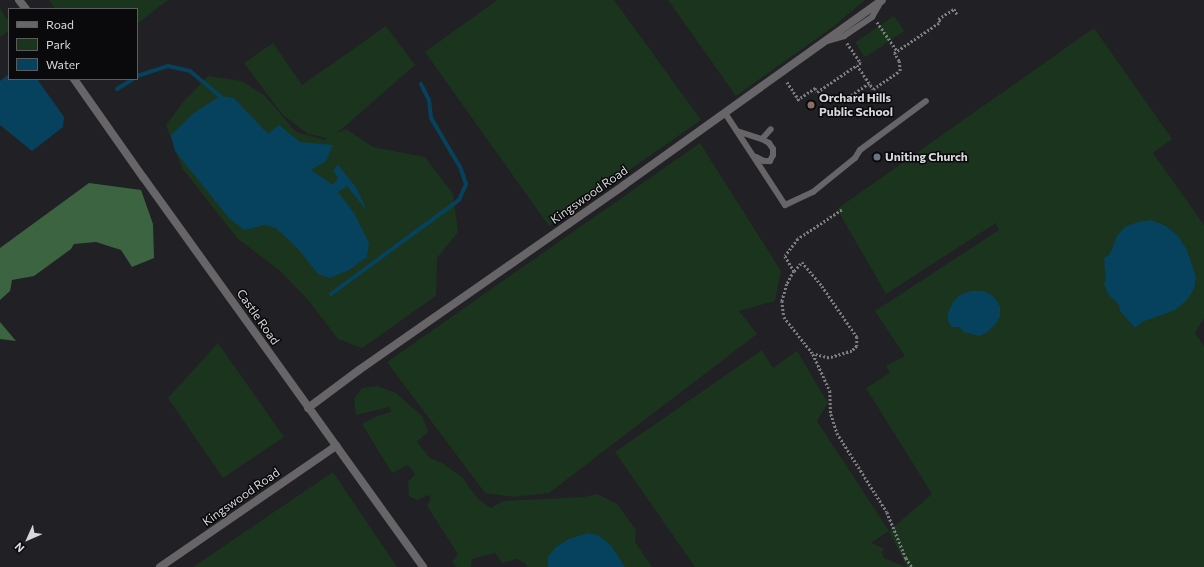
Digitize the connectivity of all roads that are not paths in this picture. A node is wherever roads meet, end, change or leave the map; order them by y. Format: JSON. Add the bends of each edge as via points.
{"nodes":[{"id":1,"x":19,"y":0,"type":"edge"},
{"id":2,"x":882,"y":0,"type":"edge"},
{"id":3,"x":25,"y":8,"type":"edge"},
{"id":4,"x":75,"y":80,"type":"edge"},
{"id":5,"x":926,"y":101,"type":"dead end"},
{"id":6,"x":725,"y":113,"type":"junction"},
{"id":7,"x":771,"y":129,"type":"dead end"},
{"id":8,"x":737,"y":131,"type":"junction"},
{"id":9,"x":762,"y":139,"type":"junction"},
{"id":10,"x":749,"y":150,"type":"junction"},
{"id":11,"x":308,"y":408,"type":"junction"},
{"id":12,"x":336,"y":446,"type":"junction"},
{"id":13,"x":160,"y":567,"type":"edge"},
{"id":14,"x":424,"y":567,"type":"edge"}],
"edges":[{"from":1,"to":3,"type":"street"},
{"from":2,"to":6,"type":"street","name":"Kingswood Road"},
{"from":4,"to":11,"type":"street","name":"Castle Road"},
{"from":5,"to":10,"type":"lane","via":[[860,150],[855,158],[813,192],[785,205]]},
{"from":6,"to":8,"type":"lane"},
{"from":6,"to":11,"type":"street","name":"Kingswood Road"},
{"from":7,"to":9,"type":"lane"},
{"from":8,"to":9,"type":"lane"},
{"from":8,"to":10,"type":"lane"},
{"from":9,"to":10,"type":"lane","via":[[773,149],[770,161],[758,160]]},
{"from":11,"to":12,"type":"street","name":"Castle Road"},
{"from":12,"to":13,"type":"street","name":"Kingswood Road"},
{"from":12,"to":14,"type":"street","name":"Castle Road"}]}
